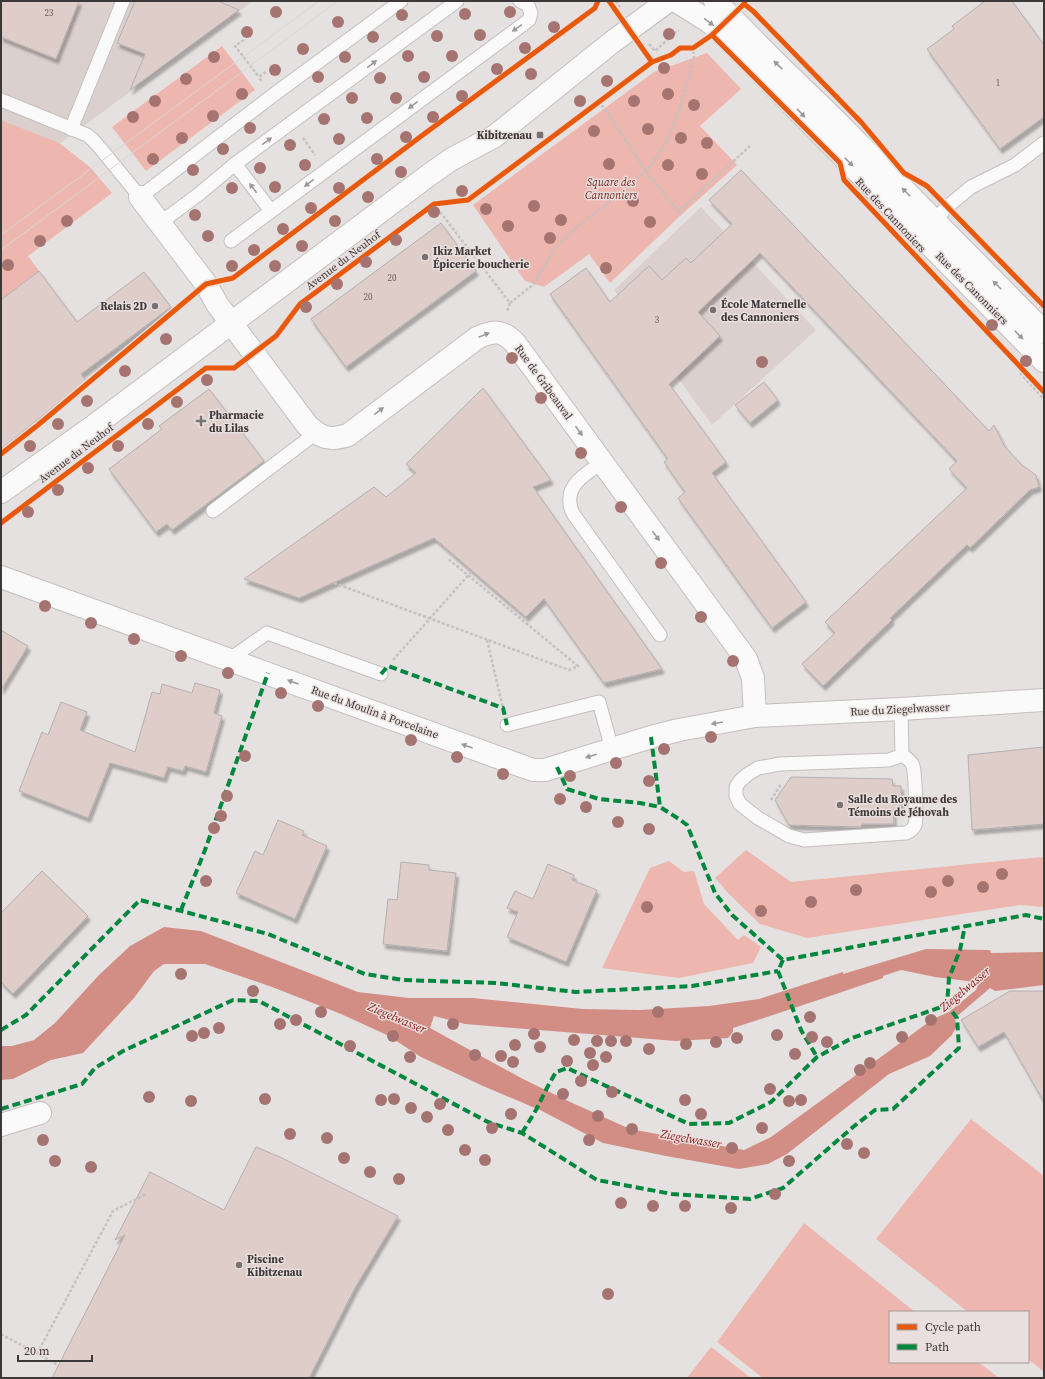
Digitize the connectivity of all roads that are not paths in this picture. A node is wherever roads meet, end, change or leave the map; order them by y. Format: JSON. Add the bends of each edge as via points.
{"nodes":[{"id":1,"x":123,"y":1,"type":"edge"},
{"id":2,"x":401,"y":1,"type":"edge"},
{"id":3,"x":457,"y":1,"type":"edge"},
{"id":4,"x":520,"y":1,"type":"edge"},
{"id":5,"x":668,"y":1,"type":"edge"},
{"id":6,"x":676,"y":1,"type":"edge"},
{"id":7,"x":715,"y":1,"type":"edge"},
{"id":8,"x":1,"y":100,"type":"edge"},
{"id":9,"x":71,"y":129,"type":"junction"},
{"id":10,"x":1044,"y":143,"type":"edge"},
{"id":11,"x":235,"y":164,"type":"junction"},
{"id":12,"x":140,"y":197,"type":"junction"},
{"id":13,"x":271,"y":211,"type":"junction"},
{"id":14,"x":160,"y":223,"type":"junction"},
{"id":15,"x":927,"y":227,"type":"junction"},
{"id":16,"x":231,"y":241,"type":"dead end"},
{"id":17,"x":230,"y":323,"type":"junction"},
{"id":18,"x":1044,"y":332,"type":"edge"},
{"id":19,"x":1044,"y":361,"type":"edge"},
{"id":20,"x":316,"y":433,"type":"junction"},
{"id":21,"x":603,"y":462,"type":"junction"},
{"id":22,"x":3,"y":491,"type":"edge"},
{"id":23,"x":213,"y":511,"type":"dead end"},
{"id":24,"x":1,"y":577,"type":"edge"},
{"id":25,"x":660,"y":636,"type":"dead end"},
{"id":26,"x":230,"y":659,"type":"junction"},
{"id":27,"x":381,"y":674,"type":"dead end"},
{"id":28,"x":1044,"y":700,"type":"edge"},
{"id":29,"x":901,"y":709,"type":"junction"},
{"id":30,"x":755,"y":716,"type":"junction"},
{"id":31,"x":507,"y":725,"type":"dead end"},
{"id":32,"x":612,"y":749,"type":"junction"},
{"id":33,"x":902,"y":755,"type":"junction"},
{"id":34,"x":40,"y":1113,"type":"dead end"},
{"id":35,"x":1,"y":1125,"type":"edge"}],
"edges":[{"from":1,"to":9,"type":"lane"},
{"from":2,"to":12,"type":"lane"},
{"from":11,"to":3,"type":"lane","one_way":true},
{"from":4,"to":13,"type":"lane","one_way":true,"via":[[528,5],[532,13],[528,20]]},
{"from":5,"to":17,"type":"street","name":"Avenue du Neuhof","via":[[495,136],[446,163]]},
{"from":6,"to":15,"type":"street","name":"Rue des Canonniers","one_way":true,"via":[[708,21],[715,32]]},
{"from":15,"to":7,"type":"street","name":"Rue des Canonniers","one_way":true},
{"from":8,"to":9,"type":"lane"},
{"from":9,"to":12,"type":"lane","via":[[93,140]]},
{"from":10,"to":15,"type":"lane","via":[[1015,165],[972,187]]},
{"from":13,"to":11,"type":"lane","one_way":true},
{"from":11,"to":14,"type":"lane"},
{"from":12,"to":14,"type":"street"},
{"from":13,"to":16,"type":"lane"},
{"from":14,"to":17,"type":"street","via":[[206,284]]},
{"from":18,"to":15,"type":"street","name":"Rue des Canonniers","one_way":true},
{"from":15,"to":19,"type":"street","name":"Rue des Canonniers","one_way":true},
{"from":17,"to":20,"type":"street","via":[[307,426]]},
{"from":17,"to":22,"type":"street","name":"Avenue du Neuhof"},
{"from":20,"to":21,"type":"street","name":"Rue de Gribeauval","one_way":true,"via":[[337,439],[348,435],[477,338],[489,332],[499,332],[515,343]]},
{"from":20,"to":23,"type":"lane"},
{"from":21,"to":25,"type":"lane","via":[[582,476],[572,488],[569,502],[574,516]]},
{"from":21,"to":30,"type":"street","name":"Rue de Gribeauval","one_way":true,"via":[[746,659],[753,678]]},
{"from":24,"to":26,"type":"street","name":"Rue du Moulin à Porcelaine"},
{"from":26,"to":27,"type":"lane","via":[[267,633]]},
{"from":32,"to":26,"type":"street","name":"Rue du Moulin à Porcelaine","one_way":true,"via":[[545,770],[533,770]]},
{"from":28,"to":29,"type":"street","name":"Rue du Ziegelwasser"},
{"from":29,"to":30,"type":"street","name":"Rue du Ziegelwasser"},
{"from":29,"to":33,"type":"lane"},
{"from":30,"to":32,"type":"street","name":"Rue du Moulin à Porcelaine","one_way":true,"via":[[679,730]]},
{"from":31,"to":32,"type":"lane","via":[[600,702]]},
{"from":33,"to":33,"type":"lane","via":[[913,766],[916,798],[916,824],[906,833],[804,840],[789,836],[758,818],[740,804],[736,796],[736,787],[740,781],[758,768],[780,764],[889,760]]},
{"from":34,"to":35,"type":"street"}]}
